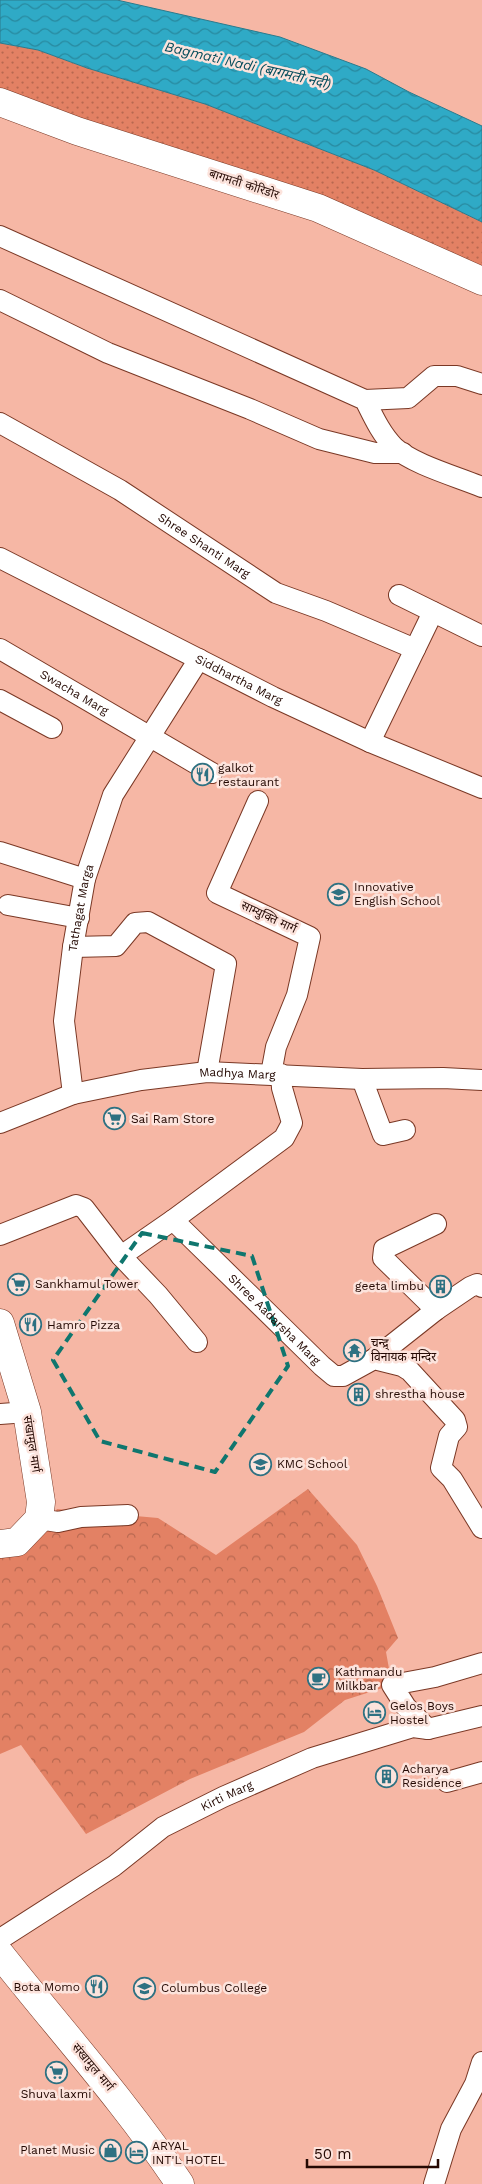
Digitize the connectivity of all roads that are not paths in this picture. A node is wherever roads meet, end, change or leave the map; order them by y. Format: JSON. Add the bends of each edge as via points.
{"nodes":[{"id":1,"x":0,"y":102,"type":"edge"},
{"id":2,"x":0,"y":236,"type":"edge"},
{"id":3,"x":482,"y":281,"type":"edge"},
{"id":4,"x":0,"y":300,"type":"edge"},
{"id":5,"x":482,"y":384,"type":"edge"},
{"id":6,"x":365,"y":400,"type":"junction"},
{"id":7,"x":0,"y":423,"type":"edge"},
{"id":8,"x":403,"y":453,"type":"junction"},
{"id":9,"x":482,"y":487,"type":"edge"},
{"id":10,"x":0,"y":558,"type":"edge"},
{"id":11,"x":399,"y":595,"type":"dead end"},
{"id":12,"x":432,"y":612,"type":"junction"},
{"id":13,"x":482,"y":636,"type":"edge"},
{"id":14,"x":0,"y":649,"type":"edge"},
{"id":15,"x":415,"y":649,"type":"junction"},
{"id":16,"x":199,"y":659,"type":"junction"},
{"id":17,"x":0,"y":700,"type":"edge"},
{"id":18,"x":52,"y":728,"type":"dead end"},
{"id":19,"x":150,"y":736,"type":"junction"},
{"id":20,"x":370,"y":742,"type":"junction"},
{"id":21,"x":212,"y":773,"type":"dead end"},
{"id":22,"x":482,"y":788,"type":"edge"},
{"id":23,"x":258,"y":801,"type":"dead end"},
{"id":24,"x":0,"y":852,"type":"edge"},
{"id":25,"x":85,"y":879,"type":"junction"},
{"id":26,"x":8,"y":905,"type":"dead end"},
{"id":27,"x":78,"y":918,"type":"junction"},
{"id":28,"x":73,"y":947,"type":"junction"},
{"id":29,"x":207,"y":1072,"type":"junction"},
{"id":30,"x":276,"y":1074,"type":"junction"},
{"id":31,"x":362,"y":1079,"type":"junction"},
{"id":32,"x":482,"y":1080,"type":"edge"},
{"id":33,"x":73,"y":1094,"type":"junction"},
{"id":34,"x":0,"y":1123,"type":"edge"},
{"id":35,"x":405,"y":1130,"type":"dead end"},
{"id":36,"x":174,"y":1220,"type":"junction"},
{"id":37,"x":436,"y":1224,"type":"dead end"},
{"id":38,"x":0,"y":1235,"type":"edge"},
{"id":39,"x":121,"y":1256,"type":"junction"},
{"id":40,"x":482,"y":1288,"type":"edge"},
{"id":41,"x":436,"y":1310,"type":"junction"},
{"id":42,"x":0,"y":1323,"type":"edge"},
{"id":43,"x":197,"y":1342,"type":"dead end"},
{"id":44,"x":374,"y":1359,"type":"junction"},
{"id":45,"x":27,"y":1412,"type":"junction"},
{"id":46,"x":0,"y":1414,"type":"edge"},
{"id":47,"x":128,"y":1515,"type":"dead end"},
{"id":48,"x":39,"y":1519,"type":"junction"},
{"id":49,"x":482,"y":1528,"type":"edge"},
{"id":50,"x":0,"y":1544,"type":"edge"},
{"id":51,"x":482,"y":1662,"type":"edge"},
{"id":52,"x":482,"y":1716,"type":"edge"},
{"id":53,"x":428,"y":1729,"type":"junction"},
{"id":54,"x":482,"y":1772,"type":"edge"},
{"id":55,"x":447,"y":1782,"type":"dead end"},
{"id":56,"x":0,"y":1939,"type":"edge"},
{"id":57,"x":0,"y":1954,"type":"edge"},
{"id":58,"x":482,"y":2062,"type":"edge"},
{"id":59,"x":180,"y":2184,"type":"edge"},
{"id":60,"x":434,"y":2184,"type":"edge"}],
"edges":[{"from":1,"to":3,"type":"main road","name":"बागमती कोरिडोर","via":[[77,131],[318,208]]},
{"from":2,"to":6,"type":"street"},
{"from":4,"to":8,"type":"street","via":[[108,353],[319,439],[375,454]]},
{"from":5,"to":6,"type":"street","via":[[458,376],[434,376],[408,398]]},
{"from":6,"to":8,"type":"street","via":[[380,429]]},
{"from":7,"to":15,"type":"street","name":"Shree Shanti Marg","via":[[120,490],[276,593]]},
{"from":8,"to":9,"type":"street"},
{"from":10,"to":16,"type":"street","name":"Siddhartha Marg"},
{"from":11,"to":12,"type":"street"},
{"from":12,"to":13,"type":"street"},
{"from":12,"to":15,"type":"street"},
{"from":14,"to":19,"type":"street","name":"Swacha Marg"},
{"from":15,"to":20,"type":"street"},
{"from":16,"to":19,"type":"street","name":"Tathagat Marga"},
{"from":16,"to":20,"type":"street","name":"Siddhartha Marg"},
{"from":17,"to":18,"type":"street"},
{"from":19,"to":21,"type":"street","name":"Swacha Marg"},
{"from":19,"to":25,"type":"street","name":"Tathagat Marga","via":[[114,795]]},
{"from":20,"to":22,"type":"street","name":"Siddhartha Marg"},
{"from":23,"to":30,"type":"street","name":"साम्युक्ति मार्ग","via":[[216,894],[310,937],[297,995],[276,1046]]},
{"from":24,"to":25,"type":"street"},
{"from":25,"to":27,"type":"street","name":"Tathagat Marga"},
{"from":26,"to":27,"type":"street"},
{"from":27,"to":28,"type":"street","name":"Tathagat Marga"},
{"from":28,"to":29,"type":"street","via":[[116,946],[135,923],[148,922],[226,964]]},
{"from":28,"to":33,"type":"street","name":"Tathagat Marga","via":[[64,1021]]},
{"from":29,"to":30,"type":"street","name":"Madhya Marg"},
{"from":29,"to":33,"type":"street","name":"Madhya Marg","via":[[141,1080]]},
{"from":30,"to":31,"type":"street","name":"Madhya Marg"},
{"from":30,"to":36,"type":"street","via":[[292,1123],[284,1138]]},
{"from":31,"to":32,"type":"street","name":"Madhya Marg"},
{"from":31,"to":35,"type":"street","via":[[383,1135]]},
{"from":33,"to":34,"type":"street","name":"Madhya Marg"},
{"from":36,"to":39,"type":"street"},
{"from":36,"to":44,"type":"street","name":"Shree Aadarsha Marg","via":[[334,1376],[343,1376]]},
{"from":37,"to":41,"type":"street","via":[[384,1249],[383,1258]]},
{"from":38,"to":39,"type":"street","via":[[76,1205],[84,1208]]},
{"from":39,"to":43,"type":"street"},
{"from":40,"to":41,"type":"street","via":[[477,1284],[470,1287]]},
{"from":41,"to":44,"type":"street"},
{"from":42,"to":45,"type":"main road","name":"संखामुल मार्ग"},
{"from":44,"to":49,"type":"street","via":[[410,1371],[455,1420],[457,1427],[449,1436],[441,1468],[452,1479]]},
{"from":45,"to":46,"type":"street"},
{"from":45,"to":48,"type":"main road","name":"संखामुल मार्ग","via":[[41,1502]]},
{"from":47,"to":48,"type":"street","via":[[81,1517],[58,1522]]},
{"from":48,"to":50,"type":"main road","via":[[17,1542]]},
{"from":51,"to":53,"type":"street","via":[[435,1677],[392,1685],[406,1707]]},
{"from":52,"to":53,"type":"street","name":"Kirti Marg"},
{"from":53,"to":56,"type":"street","name":"Kirti Marg","via":[[412,1727],[312,1758],[223,1797],[163,1827],[114,1866]]},
{"from":54,"to":55,"type":"street"},
{"from":57,"to":59,"type":"main road","name":"संखामुल मार्ग","via":[[111,2088]]},
{"from":58,"to":60,"type":"street","via":[[475,2084],[450,2129]]}]}
